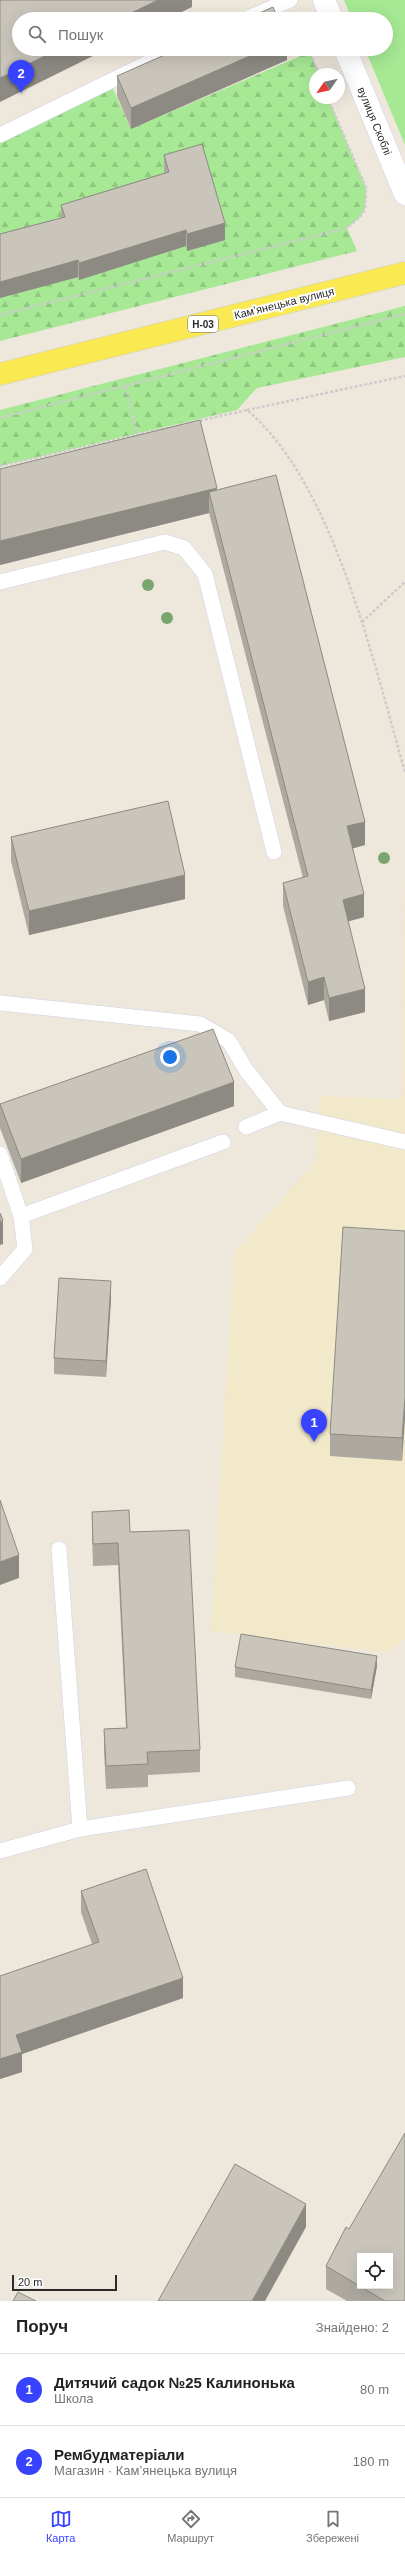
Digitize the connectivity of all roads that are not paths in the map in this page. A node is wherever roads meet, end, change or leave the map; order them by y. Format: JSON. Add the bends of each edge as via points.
{"nodes":[{"id":1,"x":290,"y":0,"type":"edge"},
{"id":2,"x":324,"y":0,"type":"edge"},
{"id":3,"x":262,"y":12,"type":"edge"},
{"id":4,"x":329,"y":12,"type":"edge"},
{"id":5,"x":162,"y":56,"type":"edge"},
{"id":6,"x":348,"y":56,"type":"edge"},
{"id":7,"x":0,"y":135,"type":"edge"},
{"id":8,"x":405,"y":194,"type":"edge"},
{"id":9,"x":405,"y":273,"type":"edge"},
{"id":10,"x":0,"y":374,"type":"edge"},
{"id":11,"x":0,"y":582,"type":"edge"},
{"id":12,"x":274,"y":852,"type":"dead end"},
{"id":13,"x":0,"y":1003,"type":"edge"},
{"id":14,"x":280,"y":1112,"type":"junction"},
{"id":15,"x":246,"y":1126,"type":"dead end"},
{"id":16,"x":222,"y":1142,"type":"dead end"},
{"id":17,"x":405,"y":1142,"type":"edge"},
{"id":18,"x":0,"y":1154,"type":"edge"},
{"id":19,"x":21,"y":1216,"type":"junction"},
{"id":20,"x":0,"y":1278,"type":"edge"},
{"id":21,"x":59,"y":1549,"type":"dead end"},
{"id":22,"x":348,"y":1788,"type":"dead end"},
{"id":23,"x":80,"y":1829,"type":"junction"},
{"id":24,"x":0,"y":1851,"type":"edge"}],
"edges":[{"from":1,"to":3,"type":"lane"},
{"from":2,"to":4,"type":"street"},
{"from":5,"to":7,"type":"lane"},
{"from":6,"to":8,"type":"street","name":"вулиця Скоблі"},
{"from":9,"to":10,"type":"main road","name":"Камʼянецька вулиця","number":"Н-03"},
{"from":11,"to":12,"type":"lane","via":[[165,542],[184,548],[205,574]]},
{"from":13,"to":14,"type":"lane","via":[[200,1024],[229,1041],[246,1070]]},
{"from":14,"to":15,"type":"lane"},
{"from":14,"to":17,"type":"lane"},
{"from":16,"to":19,"type":"lane"},
{"from":18,"to":19,"type":"lane"},
{"from":19,"to":20,"type":"lane","via":[[25,1249]]},
{"from":21,"to":23,"type":"lane"},
{"from":22,"to":23,"type":"lane"},
{"from":23,"to":24,"type":"lane"}]}
